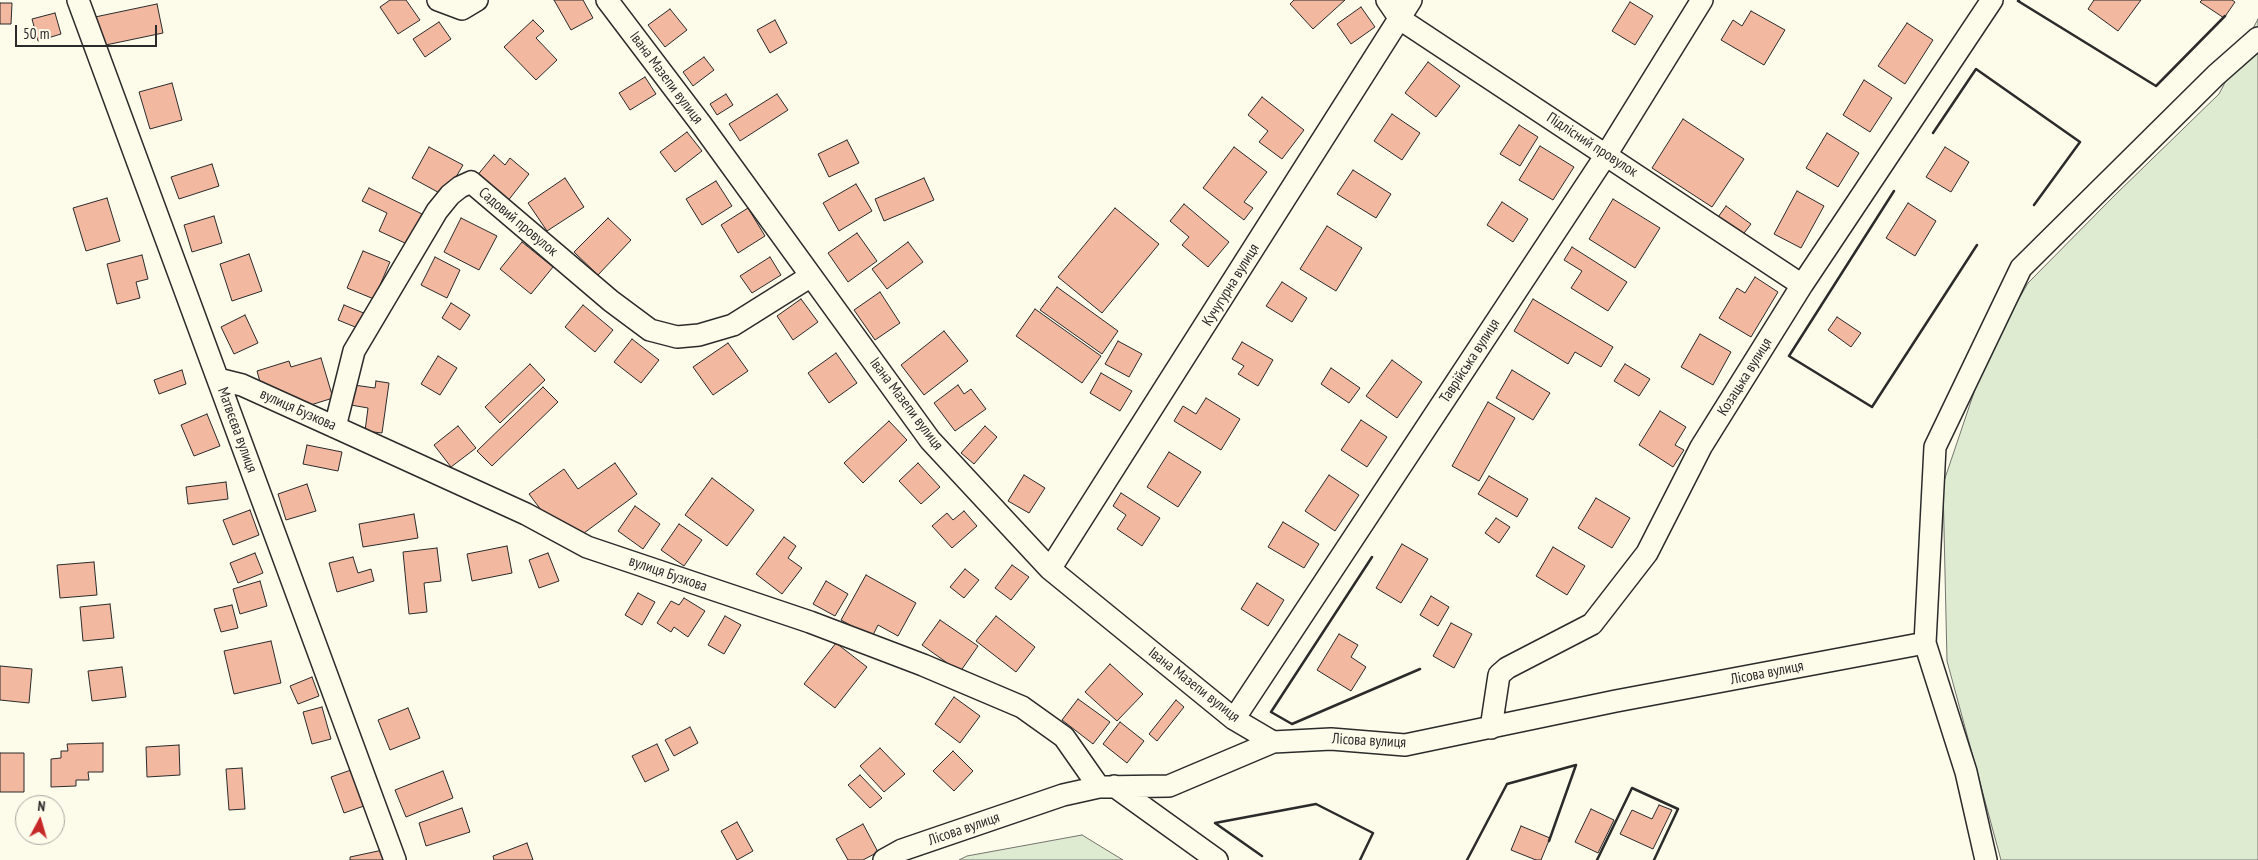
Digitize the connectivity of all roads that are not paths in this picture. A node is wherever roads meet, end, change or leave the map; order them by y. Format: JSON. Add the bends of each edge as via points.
{"nodes":[{"id":1,"x":78,"y":0,"type":"edge"},
{"id":2,"x":438,"y":0,"type":"edge"},
{"id":3,"x":477,"y":0,"type":"edge"},
{"id":4,"x":607,"y":0,"type":"edge"},
{"id":5,"x":1387,"y":0,"type":"edge"},
{"id":6,"x":1411,"y":0,"type":"edge"},
{"id":7,"x":1702,"y":0,"type":"edge"},
{"id":8,"x":1992,"y":0,"type":"edge"},
{"id":9,"x":1400,"y":19,"type":"junction"},
{"id":10,"x":2258,"y":38,"type":"edge"},
{"id":11,"x":1606,"y":154,"type":"junction"},
{"id":12,"x":811,"y":276,"type":"junction"},
{"id":13,"x":1802,"y":285,"type":"junction"},
{"id":14,"x":218,"y":379,"type":"junction"},
{"id":15,"x":335,"y":427,"type":"junction"},
{"id":16,"x":1050,"y":569,"type":"junction"},
{"id":17,"x":1925,"y":643,"type":"junction"},
{"id":18,"x":1234,"y":719,"type":"junction"},
{"id":19,"x":1490,"y":728,"type":"junction"},
{"id":20,"x":1273,"y":742,"type":"junction"},
{"id":21,"x":1106,"y":787,"type":"junction"},
{"id":22,"x":395,"y":860,"type":"edge"},
{"id":23,"x":884,"y":860,"type":"edge"},
{"id":24,"x":1216,"y":860,"type":"edge"},
{"id":25,"x":1986,"y":860,"type":"edge"}],
"edges":[{"from":1,"to":14,"type":"street","name":"Матвєєва вулиця"},
{"from":2,"to":3,"type":"street","via":[[462,9]]},
{"from":4,"to":12,"type":"street","name":"Івана Мазепи вулиця"},
{"from":5,"to":9,"type":"street","name":"Підлісний провулок"},
{"from":6,"to":9,"type":"street","name":"Кучугурна вулиця"},
{"from":7,"to":11,"type":"street","name":"Таврійська вулиця"},
{"from":8,"to":13,"type":"street","name":"Козацька вулиця"},
{"from":9,"to":11,"type":"street","name":"Підлісний провулок"},
{"from":9,"to":16,"type":"street","name":"Кучугурна вулиця"},
{"from":10,"to":17,"type":"street","via":[[2216,75],[2021,268],[1935,447]]},
{"from":11,"to":13,"type":"street","name":"Підлісний провулок"},
{"from":11,"to":18,"type":"street","name":"Таврійська вулиця"},
{"from":12,"to":15,"type":"street","name":"Садовий провулок","via":[[733,325],[677,337],[650,330],[611,301],[471,182],[450,195],[437,211],[354,351]]},
{"from":12,"to":16,"type":"street","name":"Івана Мазепи вулиця","via":[[930,440]]},
{"from":13,"to":19,"type":"street","name":"Козацька вулиця","via":[[1701,447],[1647,553],[1592,624],[1499,674]]},
{"from":14,"to":15,"type":"street","name":"вулиця Бузкова","via":[[242,385]]},
{"from":14,"to":22,"type":"street","name":"Матвєєва вулиця"},
{"from":15,"to":21,"type":"street","name":"вулиця Бузкова","via":[[526,514],[587,547],[810,622],[1022,707],[1064,737]]},
{"from":16,"to":18,"type":"street","name":"Івана Мазепи вулиця"},
{"from":17,"to":19,"type":"street","name":"Лісова вулиця"},
{"from":17,"to":25,"type":"street","via":[[1966,772]]},
{"from":18,"to":20,"type":"street","name":"Івана Мазепи вулиця"},
{"from":19,"to":20,"type":"street","name":"Лісова вулиця","via":[[1405,744],[1331,739]]},
{"from":20,"to":21,"type":"street","name":"Лісова вулиця","via":[[1169,786]]},
{"from":21,"to":23,"type":"street","name":"Лісова вулиця","via":[[1063,795],[911,847]]},
{"from":21,"to":24,"type":"street","name":"вулиця Бузкова"}]}
